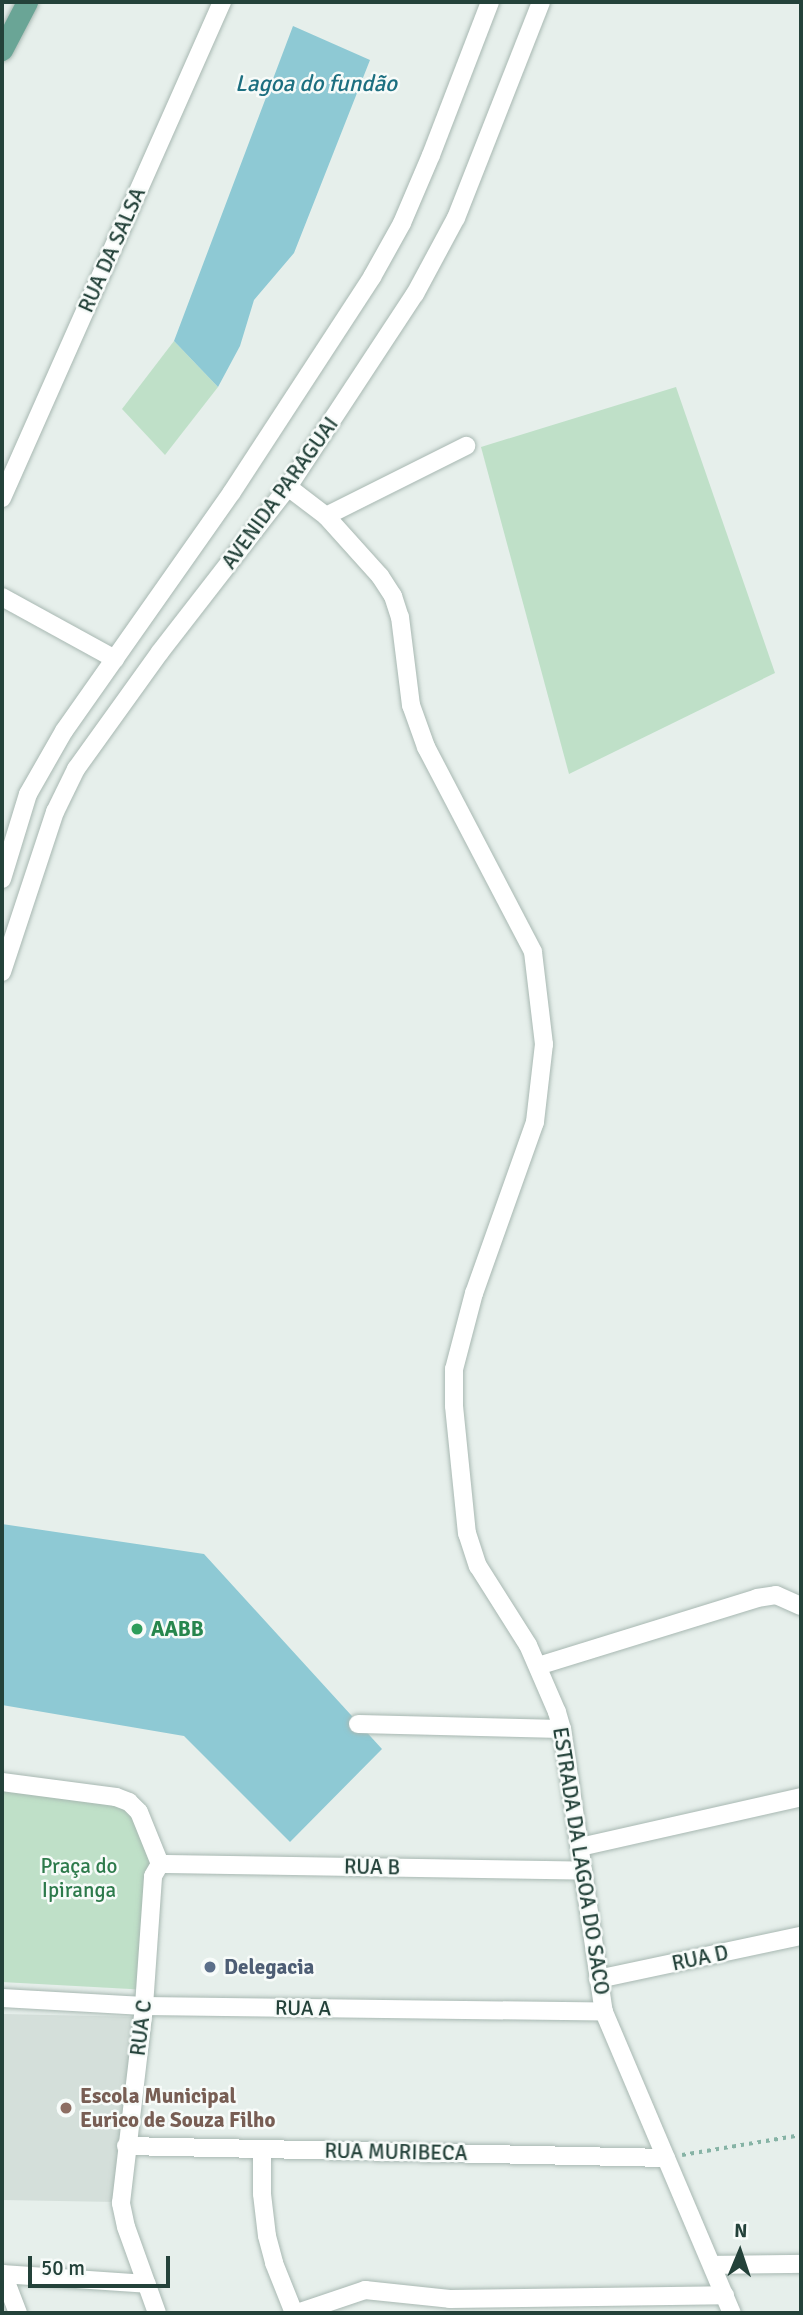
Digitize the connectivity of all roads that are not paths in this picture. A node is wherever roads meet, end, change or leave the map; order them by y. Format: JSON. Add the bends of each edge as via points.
{"nodes":[{"id":1,"x":27,"y":2,"type":"edge"},
{"id":2,"x":222,"y":2,"type":"edge"},
{"id":3,"x":489,"y":2,"type":"edge"},
{"id":4,"x":541,"y":2,"type":"edge"},
{"id":5,"x":2,"y":50,"type":"edge"},
{"id":6,"x":466,"y":446,"type":"dead end"},
{"id":7,"x":288,"y":487,"type":"junction"},
{"id":8,"x":2,"y":498,"type":"edge"},
{"id":9,"x":326,"y":516,"type":"junction"},
{"id":10,"x":2,"y":597,"type":"edge"},
{"id":11,"x":116,"y":659,"type":"junction"},
{"id":12,"x":2,"y":879,"type":"edge"},
{"id":13,"x":2,"y":972,"type":"edge"},
{"id":14,"x":801,"y":1606,"type":"edge"},
{"id":15,"x":538,"y":1666,"type":"junction"},
{"id":16,"x":359,"y":1724,"type":"dead end"},
{"id":17,"x":562,"y":1729,"type":"junction"},
{"id":18,"x":2,"y":1782,"type":"edge"},
{"id":19,"x":801,"y":1797,"type":"edge"},
{"id":20,"x":580,"y":1847,"type":"junction"},
{"id":21,"x":160,"y":1864,"type":"junction"},
{"id":22,"x":583,"y":1871,"type":"junction"},
{"id":23,"x":801,"y":1936,"type":"edge"},
{"id":24,"x":598,"y":1979,"type":"junction"},
{"id":25,"x":2,"y":1998,"type":"edge"},
{"id":26,"x":144,"y":2006,"type":"junction"},
{"id":27,"x":604,"y":2012,"type":"junction"},
{"id":28,"x":126,"y":2146,"type":"junction"},
{"id":29,"x":262,"y":2149,"type":"junction"},
{"id":30,"x":666,"y":2158,"type":"junction"},
{"id":31,"x":801,"y":2264,"type":"edge"},
{"id":32,"x":713,"y":2265,"type":"junction"},
{"id":33,"x":2,"y":2274,"type":"edge"},
{"id":34,"x":147,"y":2284,"type":"junction"},
{"id":35,"x":725,"y":2295,"type":"junction"},
{"id":36,"x":452,"y":2306,"type":"edge"},
{"id":37,"x":18,"y":2313,"type":"edge"},
{"id":38,"x":158,"y":2313,"type":"edge"},
{"id":39,"x":295,"y":2313,"type":"edge"},
{"id":40,"x":732,"y":2313,"type":"edge"}],
"edges":[{"from":1,"to":5,"type":"main road"},
{"from":2,"to":8,"type":"street","name":"RUA DA SALSA"},
{"from":3,"to":11,"type":"street","name":"AVENIDA PARAGUAI","via":[[431,155],[372,277]]},
{"from":4,"to":7,"type":"street","name":"AVENIDA PARAGUAI","via":[[456,218],[415,295]]},
{"from":6,"to":9,"type":"street"},
{"from":7,"to":9,"type":"street","name":"ESTRADA DA LAGOA DO SACO"},
{"from":7,"to":13,"type":"street","name":"AVENIDA PARAGUAI","via":[[76,769],[55,812]]},
{"from":9,"to":15,"type":"street","name":"ESTRADA DA LAGOA DO SACO","via":[[393,596],[411,705],[426,747],[525,933],[537,974],[544,1044],[535,1122],[474,1293],[454,1369],[454,1406],[472,1551]]},
{"from":10,"to":11,"type":"street"},
{"from":11,"to":12,"type":"street","name":"AVENIDA PARAGUAI","via":[[37,777]]},
{"from":14,"to":15,"type":"street","via":[[784,1597],[757,1598]]},
{"from":15,"to":17,"type":"street","name":"ESTRADA DA LAGOA DO SACO"},
{"from":16,"to":17,"type":"street"},
{"from":17,"to":20,"type":"street","name":"ESTRADA DA LAGOA DO SACO"},
{"from":18,"to":21,"type":"street","via":[[129,1802],[139,1812]]},
{"from":19,"to":20,"type":"street"},
{"from":20,"to":22,"type":"street","name":"ESTRADA DA LAGOA DO SACO"},
{"from":21,"to":22,"type":"street","name":"RUA B"},
{"from":21,"to":26,"type":"street","name":"RUA C","via":[[153,1876]]},
{"from":22,"to":24,"type":"street","name":"ESTRADA DA LAGOA DO SACO"},
{"from":23,"to":24,"type":"street","name":"RUA D"},
{"from":24,"to":27,"type":"street","name":"ESTRADA DA LAGOA DO SACO"},
{"from":25,"to":26,"type":"street","name":"RUA A"},
{"from":26,"to":27,"type":"street","name":"RUA A"},
{"from":26,"to":28,"type":"street","name":"RUA C"},
{"from":27,"to":30,"type":"street","name":"ESTRADA DA LAGOA DO SACO"},
{"from":28,"to":29,"type":"street","name":"RUA MURIBECA"},
{"from":28,"to":34,"type":"street","name":"RUA C","via":[[121,2203]]},
{"from":29,"to":30,"type":"street","name":"RUA MURIBECA"},
{"from":29,"to":39,"type":"street","via":[[267,2236]]},
{"from":30,"to":32,"type":"street","name":"ESTRADA DA LAGOA DO SACO"},
{"from":31,"to":32,"type":"street"},
{"from":32,"to":35,"type":"street","name":"ESTRADA DA LAGOA DO SACO"},
{"from":33,"to":34,"type":"street"},
{"from":33,"to":37,"type":"street"},
{"from":34,"to":38,"type":"street","name":"RUA C"},
{"from":35,"to":36,"type":"street"},
{"from":35,"to":40,"type":"street","name":"ESTRADA DA LAGOA DO SACO"},
{"from":36,"to":39,"type":"street","via":[[365,2290]]}]}
